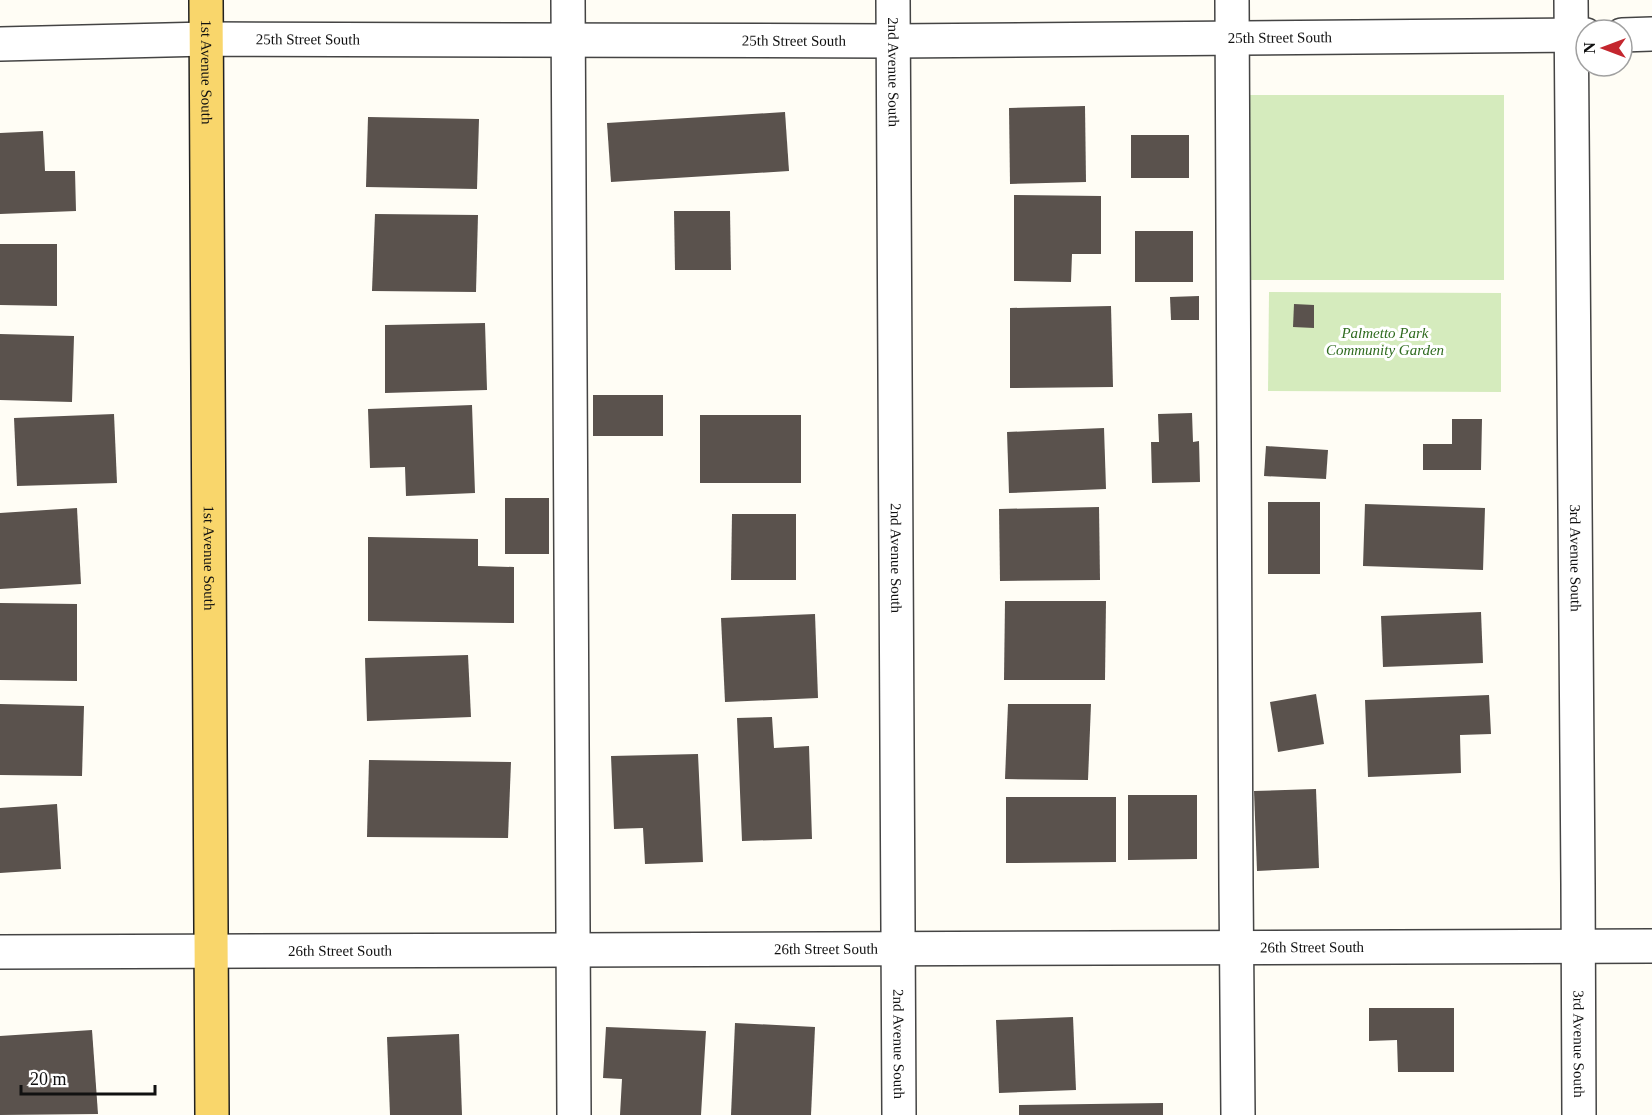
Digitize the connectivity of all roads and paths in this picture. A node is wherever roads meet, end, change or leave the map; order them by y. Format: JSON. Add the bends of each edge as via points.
{"nodes":[{"id":1,"x":206,"y":0,"type":"edge"},
{"id":2,"x":568,"y":0,"type":"edge"},
{"id":3,"x":893,"y":0,"type":"edge"},
{"id":4,"x":1232,"y":0,"type":"edge"},
{"id":5,"x":1571,"y":0,"type":"edge"},
{"id":6,"x":1575,"y":18,"type":"edge"},
{"id":7,"x":1652,"y":34,"type":"edge"},
{"id":8,"x":1574,"y":35,"type":"edge"},
{"id":9,"x":1634,"y":35,"type":"edge"},
{"id":10,"x":207,"y":39,"type":"junction"},
{"id":11,"x":1233,"y":39,"type":"junction"},
{"id":12,"x":568,"y":40,"type":"junction"},
{"id":13,"x":893,"y":41,"type":"junction"},
{"id":14,"x":0,"y":44,"type":"edge"},
{"id":15,"x":1579,"y":78,"type":"edge"},
{"id":16,"x":1578,"y":946,"type":"junction"},
{"id":17,"x":1652,"y":946,"type":"edge"},
{"id":18,"x":1237,"y":948,"type":"junction"},
{"id":19,"x":898,"y":949,"type":"junction"},
{"id":20,"x":573,"y":950,"type":"junction"},
{"id":21,"x":0,"y":952,"type":"edge"},
{"id":22,"x":211,"y":952,"type":"junction"},
{"id":23,"x":212,"y":1115,"type":"edge"},
{"id":24,"x":574,"y":1115,"type":"edge"},
{"id":25,"x":899,"y":1115,"type":"edge"},
{"id":26,"x":1238,"y":1115,"type":"edge"},
{"id":27,"x":1579,"y":1115,"type":"edge"}],
"edges":[{"from":1,"to":10,"type":"main road","name":"1st Avenue South"},
{"from":2,"to":12,"type":"street"},
{"from":3,"to":13,"type":"street","name":"2nd Avenue South"},
{"from":4,"to":11,"type":"street"},
{"from":5,"to":6,"type":"street","name":"3rd Avenue South"},
{"from":7,"to":9,"type":"street"},
{"from":8,"to":11,"type":"street","name":"25th Street South"},
{"from":10,"to":12,"type":"street","name":"25th Street South"},
{"from":10,"to":14,"type":"street","name":"25th Street South"},
{"from":10,"to":22,"type":"main road","name":"1st Avenue South"},
{"from":11,"to":13,"type":"street","name":"25th Street South"},
{"from":11,"to":18,"type":"street"},
{"from":12,"to":13,"type":"street","name":"25th Street South"},
{"from":12,"to":20,"type":"street"},
{"from":13,"to":19,"type":"street","name":"2nd Avenue South"},
{"from":15,"to":16,"type":"street","name":"3rd Avenue South"},
{"from":16,"to":17,"type":"street","name":"26th Street South"},
{"from":16,"to":18,"type":"street","name":"26th Street South"},
{"from":16,"to":27,"type":"street","name":"3rd Avenue South"},
{"from":18,"to":19,"type":"street","name":"26th Street South"},
{"from":18,"to":26,"type":"street"},
{"from":19,"to":20,"type":"street","name":"26th Street South"},
{"from":19,"to":25,"type":"street","name":"2nd Avenue South"},
{"from":20,"to":22,"type":"street","name":"26th Street South"},
{"from":20,"to":24,"type":"street"},
{"from":21,"to":22,"type":"street","name":"26th Street South"},
{"from":22,"to":23,"type":"main road","name":"1st Avenue South"}]}
